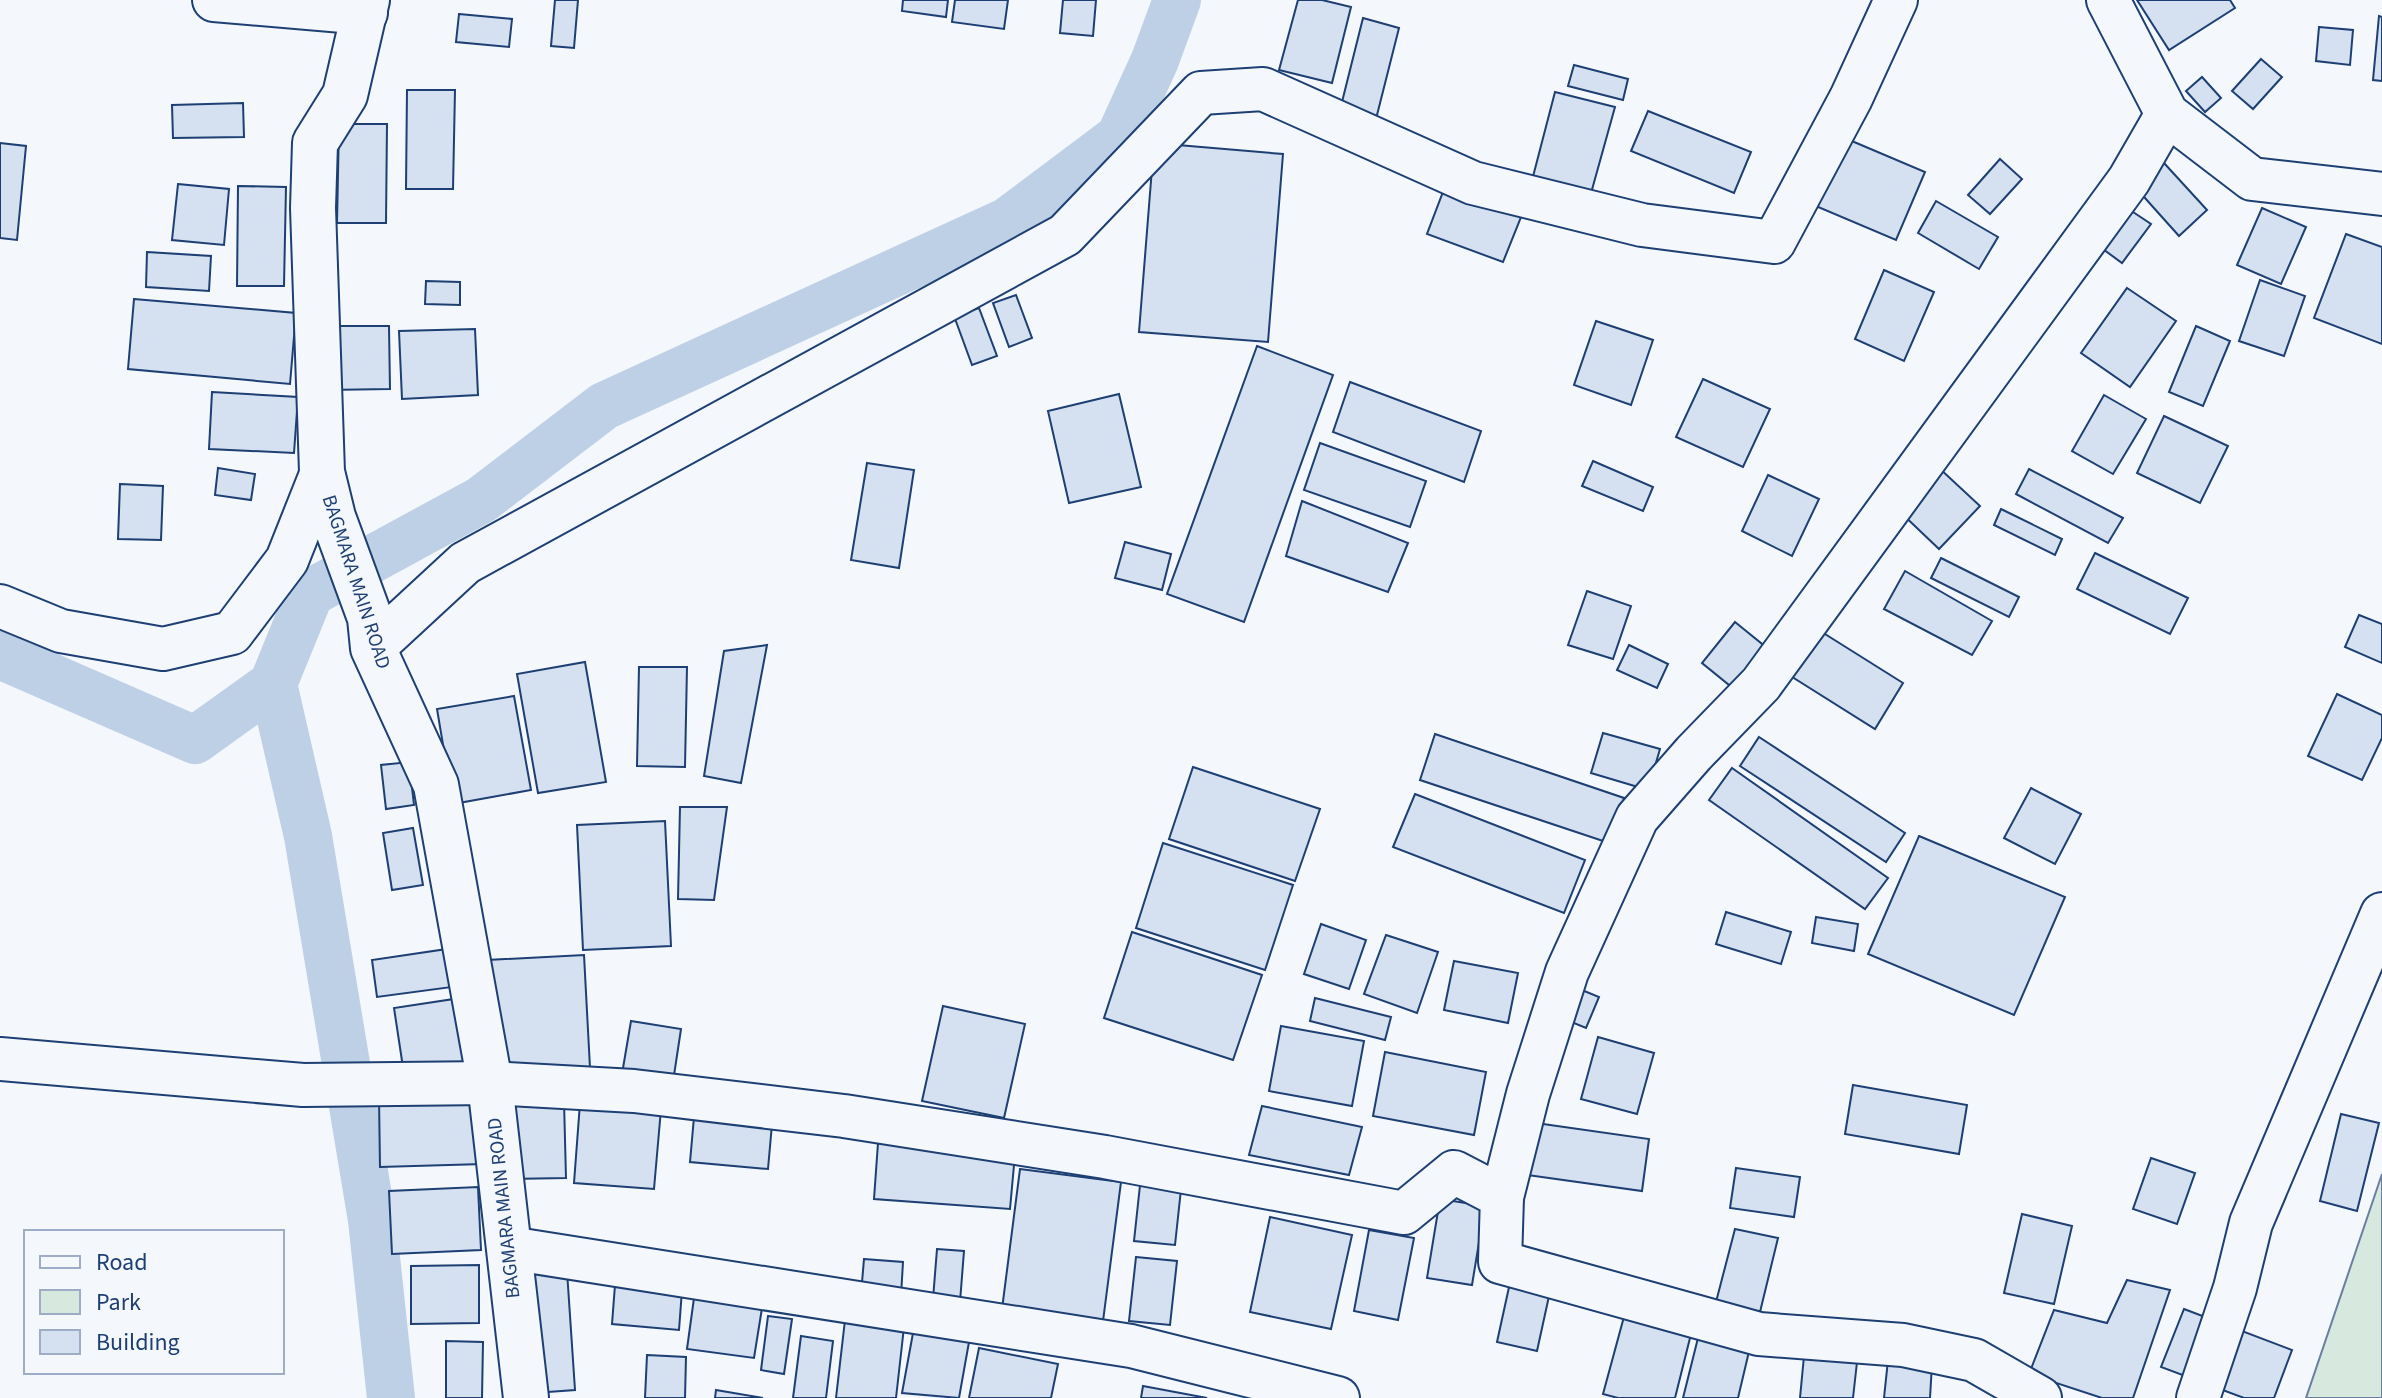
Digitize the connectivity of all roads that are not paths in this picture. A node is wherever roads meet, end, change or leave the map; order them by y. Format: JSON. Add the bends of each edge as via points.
{"nodes":[{"id":1,"x":214,"y":0,"type":"edge"},
{"id":2,"x":1896,"y":0,"type":"edge"},
{"id":3,"x":2108,"y":0,"type":"edge"},
{"id":4,"x":366,"y":6,"type":"edge"},
{"id":5,"x":2167,"y":114,"type":"junction"},
{"id":6,"x":2382,"y":194,"type":"edge"},
{"id":7,"x":322,"y":472,"type":"junction"},
{"id":8,"x":0,"y":606,"type":"edge"},
{"id":9,"x":372,"y":633,"type":"junction"},
{"id":10,"x":2382,"y":914,"type":"edge"},
{"id":11,"x":0,"y":1059,"type":"edge"},
{"id":12,"x":490,"y":1083,"type":"junction"},
{"id":13,"x":1502,"y":1197,"type":"junction"},
{"id":14,"x":509,"y":1248,"type":"junction"},
{"id":15,"x":526,"y":1398,"type":"edge"},
{"id":16,"x":1338,"y":1398,"type":"edge"},
{"id":17,"x":2040,"y":1398,"type":"edge"},
{"id":18,"x":2198,"y":1398,"type":"edge"}],
"edges":[{"from":1,"to":4,"type":"street"},
{"from":2,"to":9,"type":"street","via":[[1774,242],[1642,225],[1473,183],[1263,89],[1201,93],[1065,235],[465,563]]},
{"from":3,"to":5,"type":"street"},
{"from":4,"to":7,"type":"street","name":"BAGMARA MAIN ROAD","via":[[345,95],[315,143]]},
{"from":5,"to":6,"type":"street","via":[[2252,179]]},
{"from":5,"to":13,"type":"street","via":[[2129,180],[1761,684],[1637,818],[1567,972]]},
{"from":7,"to":8,"type":"street","via":[[287,560],[232,633],[163,649],[61,631]]},
{"from":7,"to":9,"type":"street","name":"BAGMARA MAIN ROAD"},
{"from":9,"to":12,"type":"street","name":"BAGMARA MAIN ROAD","via":[[436,785]]},
{"from":10,"to":18,"type":"street","via":[[2251,1223]]},
{"from":11,"to":12,"type":"street","via":[[303,1085]]},
{"from":12,"to":13,"type":"street","via":[[634,1091],[844,1116],[1105,1157],[1404,1213],[1454,1172]]},
{"from":12,"to":14,"type":"street","name":"BAGMARA MAIN ROAD"},
{"from":13,"to":17,"type":"street","via":[[1500,1262],[1759,1334],[1903,1345],[1974,1360]]},
{"from":14,"to":15,"type":"street","name":"BAGMARA MAIN ROAD"},
{"from":14,"to":16,"type":"street","via":[[1131,1346]]}]}
